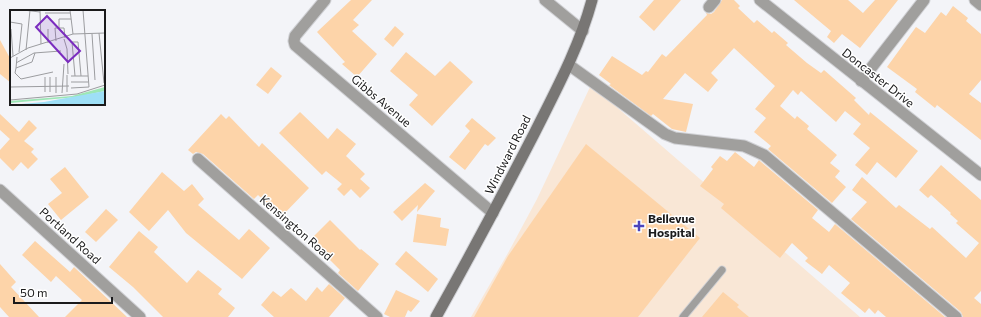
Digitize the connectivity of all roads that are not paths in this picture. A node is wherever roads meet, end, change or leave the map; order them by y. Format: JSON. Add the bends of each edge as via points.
{"nodes":[{"id":1,"x":325,"y":0,"type":"edge"},
{"id":2,"x":545,"y":0,"type":"edge"},
{"id":3,"x":592,"y":0,"type":"edge"},
{"id":4,"x":760,"y":0,"type":"edge"},
{"id":5,"x":924,"y":0,"type":"edge"},
{"id":6,"x":975,"y":0,"type":"edge"},
{"id":7,"x":981,"y":5,"type":"edge"},
{"id":8,"x":583,"y":31,"type":"junction"},
{"id":9,"x":569,"y":64,"type":"junction"},
{"id":10,"x":861,"y":81,"type":"junction"},
{"id":11,"x":198,"y":159,"type":"dead end"},
{"id":12,"x":981,"y":175,"type":"edge"},
{"id":13,"x":0,"y":190,"type":"edge"},
{"id":14,"x":494,"y":213,"type":"junction"},
{"id":15,"x":722,"y":270,"type":"dead end"},
{"id":16,"x":140,"y":317,"type":"edge"},
{"id":17,"x":377,"y":317,"type":"edge"},
{"id":18,"x":436,"y":317,"type":"edge"},
{"id":19,"x":683,"y":317,"type":"edge"},
{"id":20,"x":956,"y":317,"type":"edge"}],
"edges":[{"from":1,"to":14,"type":"street","name":"Gibbs Avenue","via":[[295,36],[295,45]]},
{"from":2,"to":8,"type":"street"},
{"from":3,"to":8,"type":"main road","name":"Windward Road"},
{"from":4,"to":10,"type":"street","name":"Doncaster Drive"},
{"from":5,"to":10,"type":"street"},
{"from":6,"to":7,"type":"street"},
{"from":8,"to":9,"type":"main road","name":"Windward Road"},
{"from":9,"to":14,"type":"main road","name":"Windward Road"},
{"from":9,"to":20,"type":"street","via":[[665,134],[675,138],[744,146],[764,155]]},
{"from":10,"to":12,"type":"street","name":"Doncaster Drive"},
{"from":11,"to":17,"type":"street","name":"Kensington Road"},
{"from":13,"to":16,"type":"street","name":"Portland Road"},
{"from":14,"to":18,"type":"main road","name":"Windward Road"},
{"from":15,"to":19,"type":"lane"}]}
